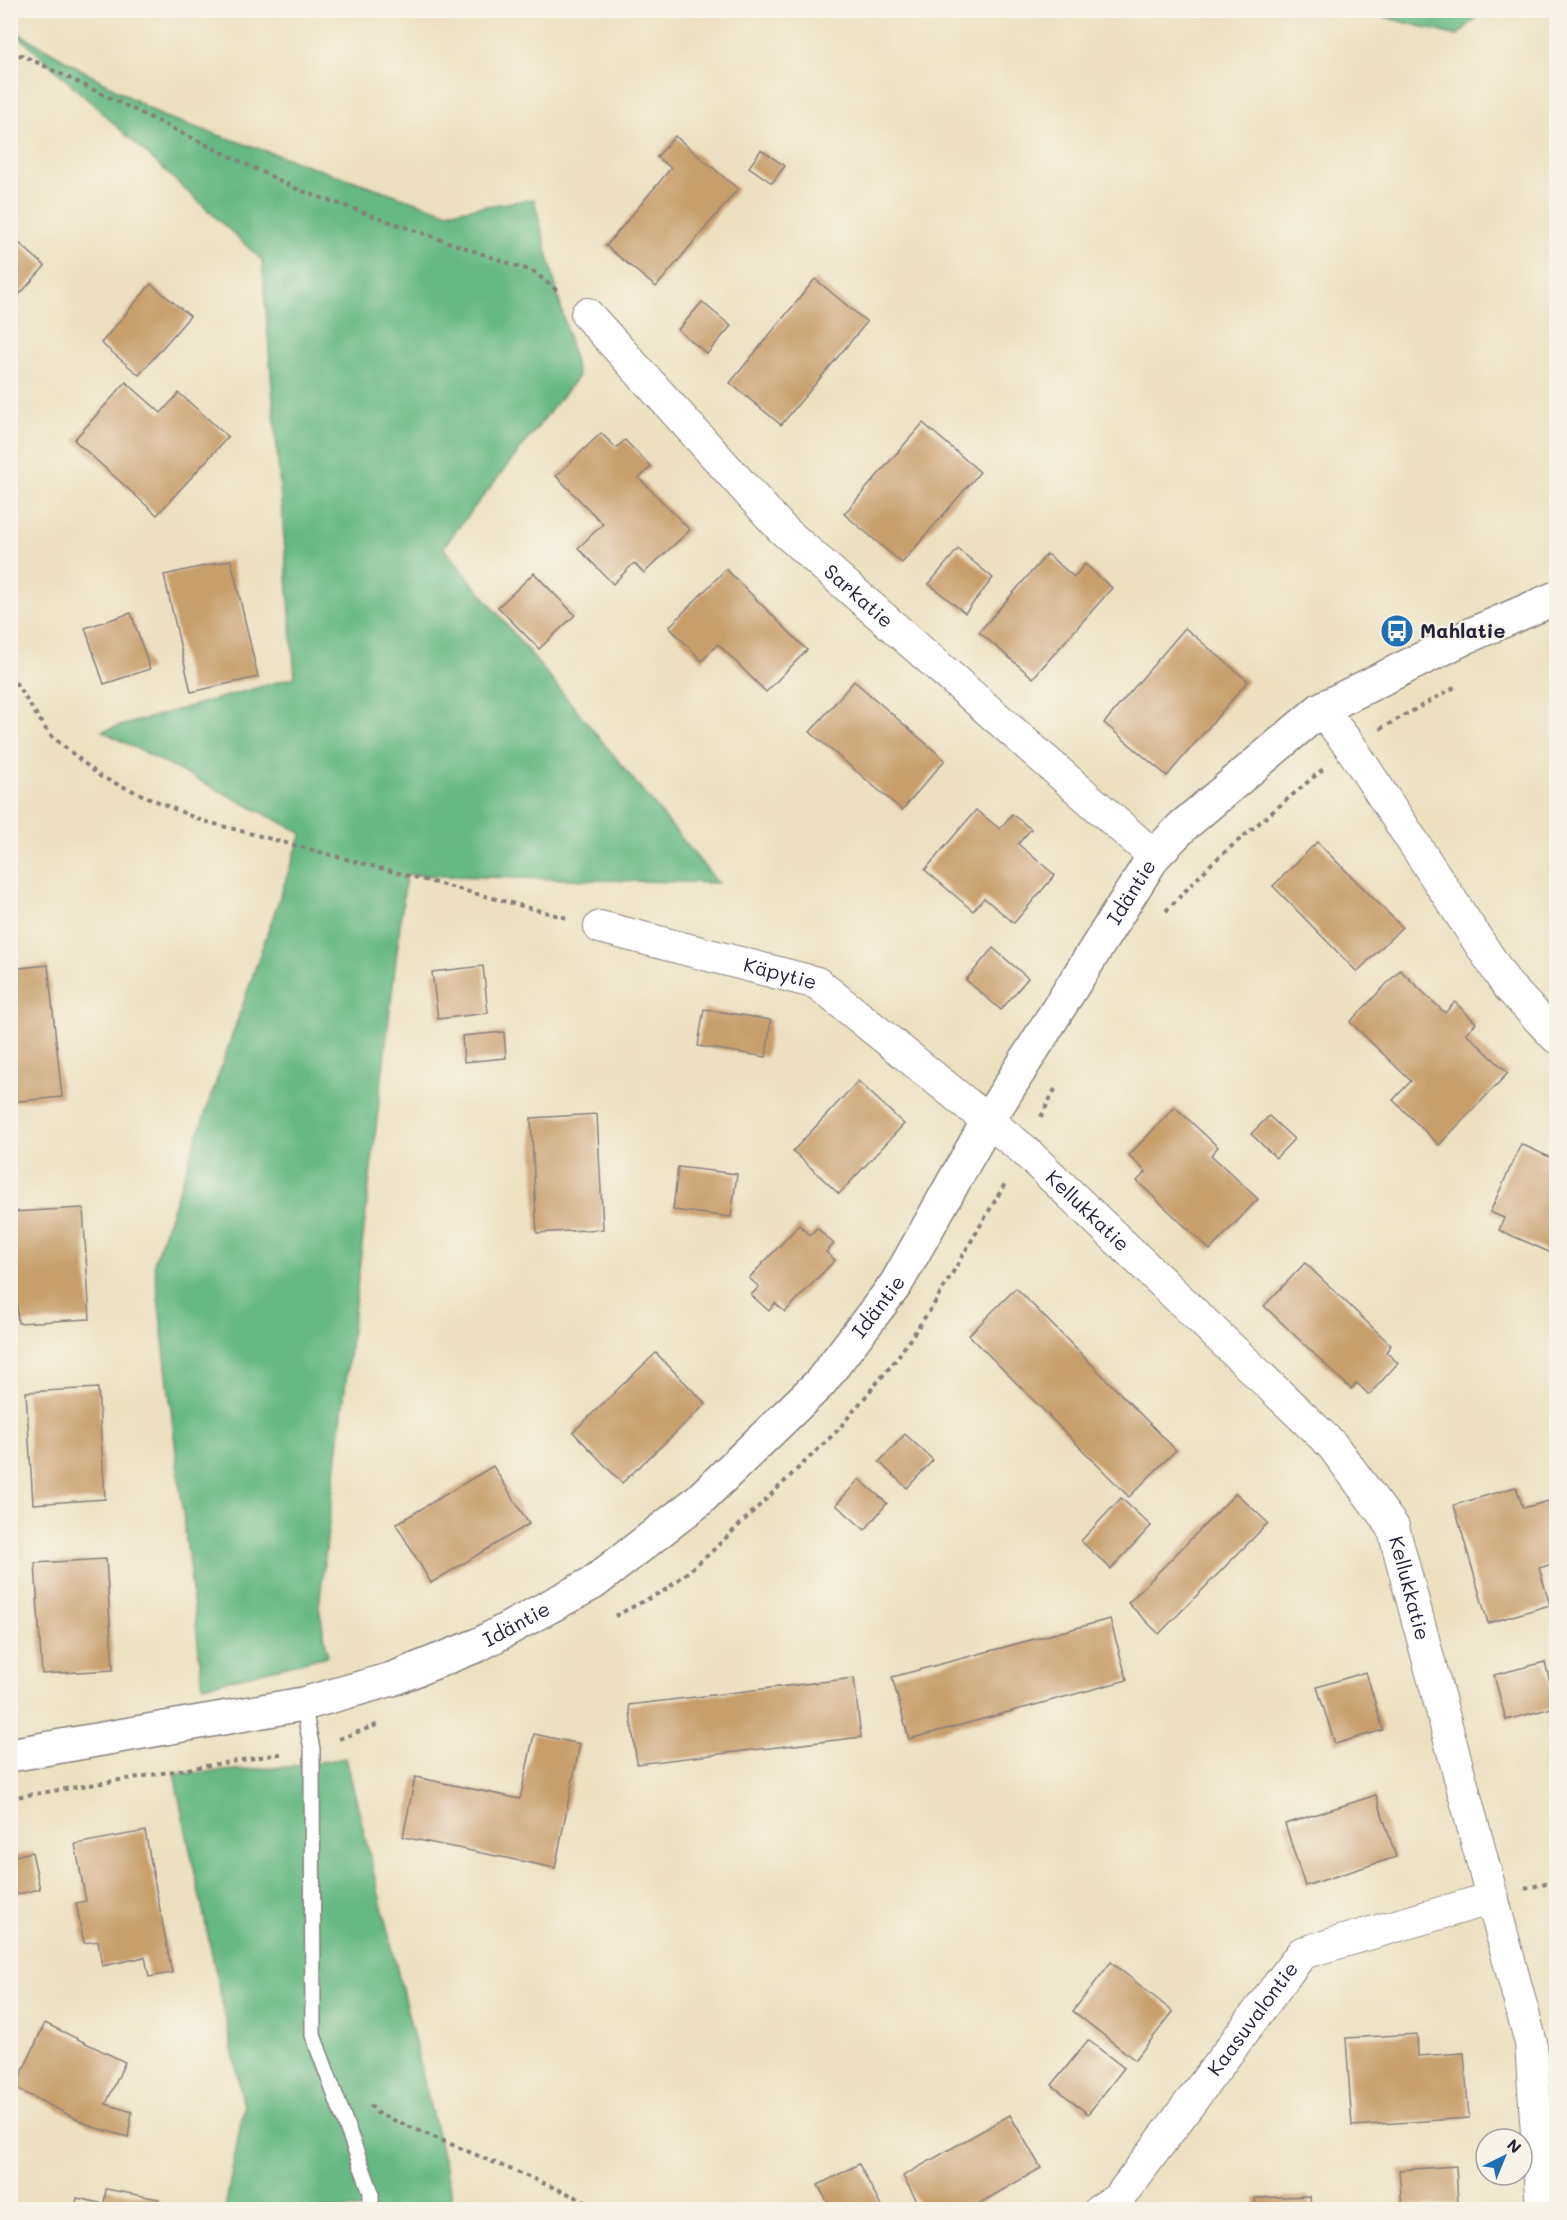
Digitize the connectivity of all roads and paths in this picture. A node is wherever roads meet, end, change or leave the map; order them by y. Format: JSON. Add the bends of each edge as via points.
{"nodes":[{"id":1,"x":10,"y":58,"type":"edge"},
{"id":2,"x":587,"y":314,"type":"joint"},
{"id":3,"x":1557,"y":598,"type":"edge"},
{"id":4,"x":10,"y":665,"type":"edge"},
{"id":5,"x":1464,"y":682,"type":"dead end"},
{"id":6,"x":1321,"y":709,"type":"junction"},
{"id":7,"x":1350,"y":746,"type":"junction"},
{"id":8,"x":1154,"y":856,"type":"junction"},
{"id":9,"x":1159,"y":918,"type":"dead end"},
{"id":10,"x":600,"y":927,"type":"joint"},
{"id":11,"x":1557,"y":1037,"type":"edge"},
{"id":12,"x":1060,"y":1079,"type":"dead end"},
{"id":13,"x":989,"y":1119,"type":"junction"},
{"id":14,"x":1024,"y":1150,"type":"junction"},
{"id":15,"x":615,"y":1616,"type":"dead end"},
{"id":16,"x":303,"y":1704,"type":"junction"},
{"id":17,"x":379,"y":1724,"type":"dead end"},
{"id":18,"x":312,"y":1749,"type":"junction"},
{"id":19,"x":10,"y":1755,"type":"edge"},
{"id":20,"x":10,"y":1798,"type":"edge"},
{"id":21,"x":1493,"y":1898,"type":"junction"},
{"id":22,"x":363,"y":2096,"type":"dead end"},
{"id":23,"x":1114,"y":2206,"type":"edge"},
{"id":24,"x":371,"y":2210,"type":"edge"},
{"id":25,"x":607,"y":2210,"type":"edge"},
{"id":26,"x":1542,"y":2210,"type":"edge"}],
"edges":[{"from":1,"to":2,"type":"path","via":[[22,55],[299,190],[534,272]]},
{"from":2,"to":8,"type":"street","name":"Sarkatie","via":[[781,528]]},
{"from":3,"to":6,"type":"street","name":"Idäntie","via":[[1468,636]]},
{"from":4,"to":10,"type":"path","via":[[13,679],[49,734],[101,777],[200,820]]},
{"from":5,"to":7,"type":"path"},
{"from":6,"to":7,"type":"street"},
{"from":6,"to":8,"type":"street","name":"Idäntie","via":[[1183,826]]},
{"from":7,"to":9,"type":"path","via":[[1212,863]]},
{"from":7,"to":11,"type":"street","via":[[1507,985]]},
{"from":8,"to":13,"type":"street","name":"Idäntie"},
{"from":10,"to":13,"type":"street","name":"Käpytie","via":[[817,983]]},
{"from":12,"to":14,"type":"path"},
{"from":13,"to":14,"type":"street","name":"Kellukkatie"},
{"from":13,"to":16,"type":"street","name":"Idäntie","via":[[896,1284],[820,1383],[697,1502],[593,1583],[478,1645],[392,1679]]},
{"from":14,"to":15,"type":"path","via":[[936,1301],[895,1361],[836,1432],[700,1562],[667,1589]]},
{"from":14,"to":21,"type":"street","name":"Kellukkatie","via":[[1332,1445],[1394,1527]]},
{"from":16,"to":18,"type":"lane"},
{"from":16,"to":19,"type":"street","name":"Idäntie"},
{"from":17,"to":18,"type":"path"},
{"from":18,"to":20,"type":"path"},
{"from":18,"to":24,"type":"lane","via":[[313,2035],[371,2192]]},
{"from":21,"to":23,"type":"street","name":"Kaasuvalontie","via":[[1302,1953]]},
{"from":21,"to":26,"type":"street","name":"Kellukkatie","via":[[1531,2043]]},
{"from":22,"to":25,"type":"path","via":[[377,2113]]}]}
